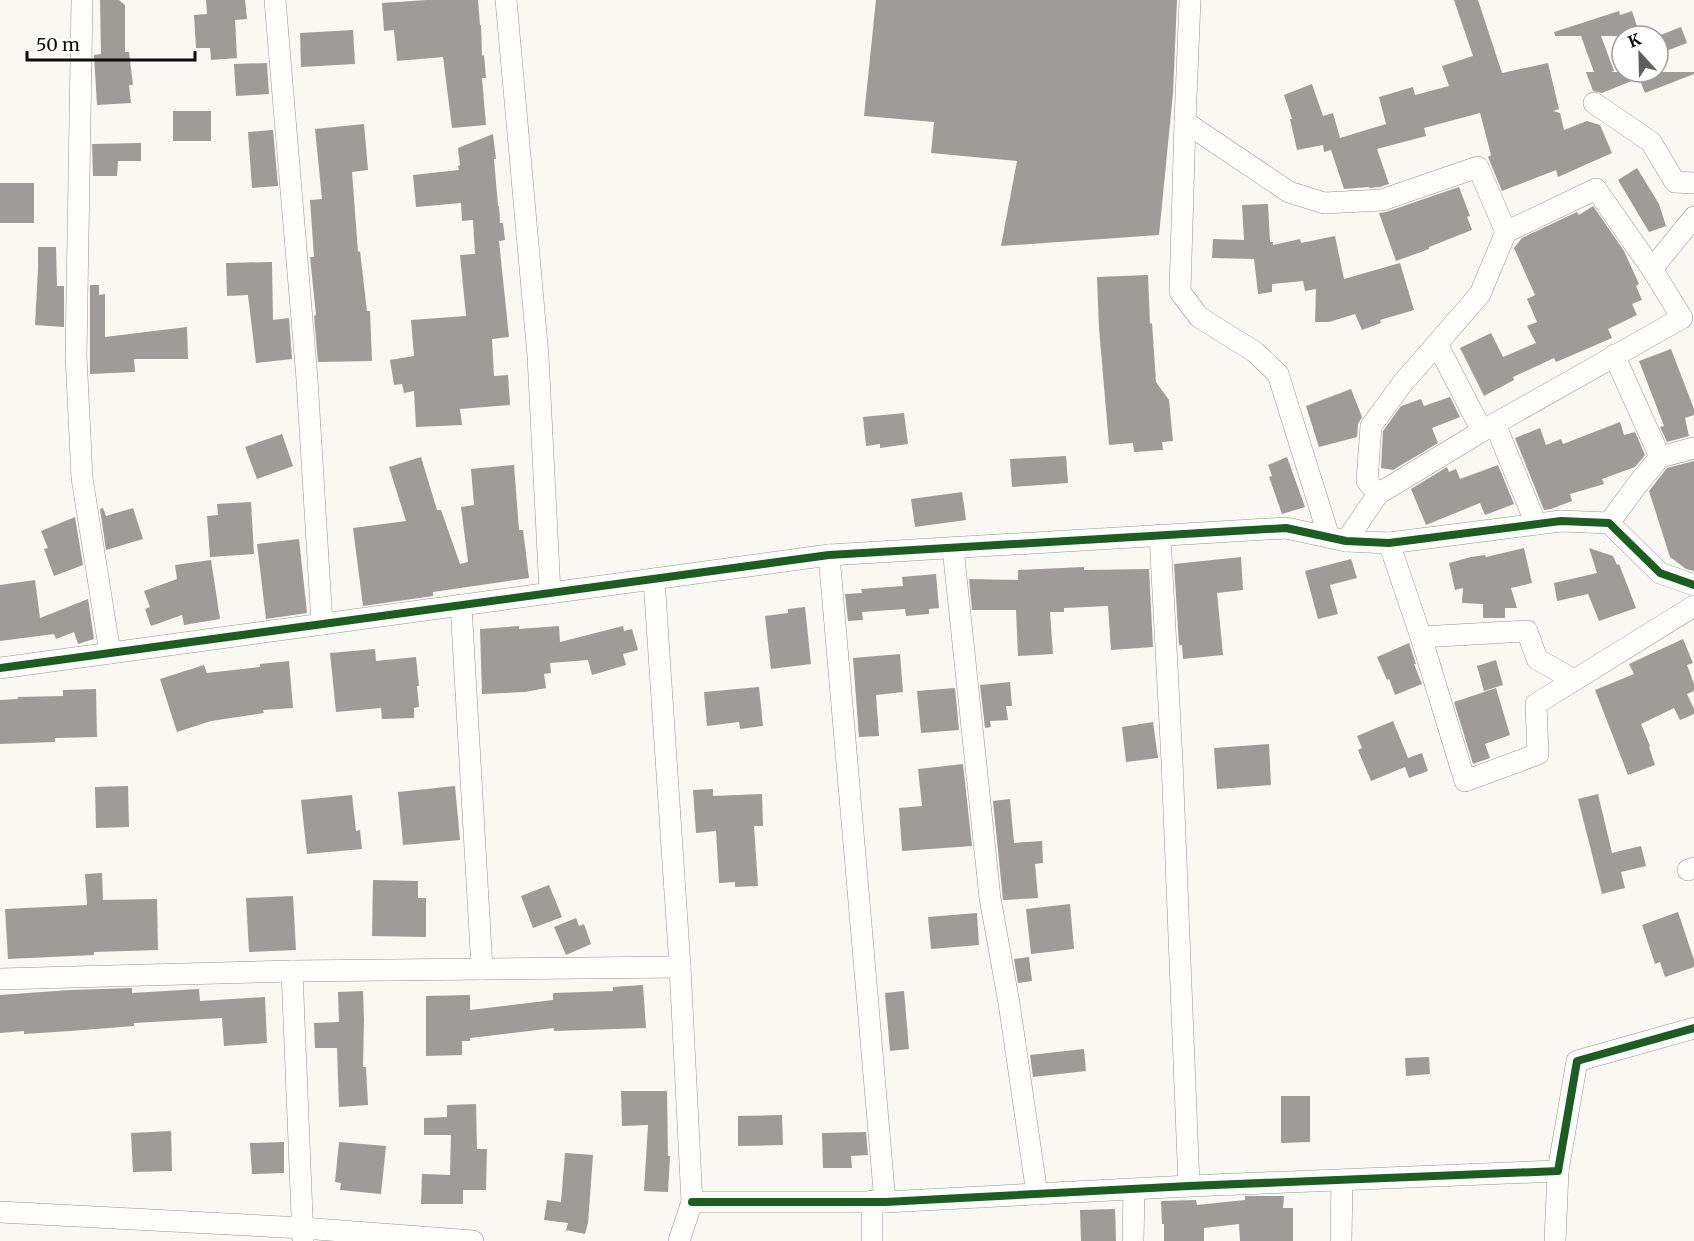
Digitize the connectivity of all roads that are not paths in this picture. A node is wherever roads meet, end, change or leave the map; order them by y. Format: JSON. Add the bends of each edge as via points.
{"nodes":[{"id":1,"x":82,"y":0,"type":"edge"},
{"id":2,"x":275,"y":0,"type":"edge"},
{"id":3,"x":506,"y":0,"type":"edge"},
{"id":4,"x":1190,"y":0,"type":"edge"},
{"id":5,"x":1594,"y":103,"type":"dead end"},
{"id":6,"x":1185,"y":122,"type":"junction"},
{"id":7,"x":1694,"y":183,"type":"edge"},
{"id":8,"x":1694,"y":217,"type":"edge"},
{"id":9,"x":1506,"y":232,"type":"junction"},
{"id":10,"x":1652,"y":269,"type":"junction"},
{"id":11,"x":1437,"y":344,"type":"junction"},
{"id":12,"x":1614,"y":355,"type":"junction"},
{"id":13,"x":1488,"y":427,"type":"junction"},
{"id":14,"x":1694,"y":448,"type":"edge"},
{"id":15,"x":1660,"y":457,"type":"junction"},
{"id":16,"x":1378,"y":494,"type":"junction"},
{"id":17,"x":1609,"y":523,"type":"junction"},
{"id":18,"x":1536,"y":524,"type":"junction"},
{"id":19,"x":1160,"y":535,"type":"junction"},
{"id":20,"x":1338,"y":539,"type":"junction"},
{"id":21,"x":1389,"y":543,"type":"junction"},
{"id":22,"x":953,"y":548,"type":"junction"},
{"id":23,"x":829,"y":555,"type":"junction"},
{"id":24,"x":654,"y":579,"type":"junction"},
{"id":25,"x":1694,"y":585,"type":"edge"},
{"id":26,"x":550,"y":593,"type":"junction"},
{"id":27,"x":460,"y":605,"type":"junction"},
{"id":28,"x":1694,"y":606,"type":"edge"},
{"id":29,"x":322,"y":624,"type":"junction"},
{"id":30,"x":1421,"y":637,"type":"junction"},
{"id":31,"x":110,"y":653,"type":"junction"},
{"id":32,"x":0,"y":668,"type":"edge"},
{"id":33,"x":1574,"y":680,"type":"junction"},
{"id":34,"x":680,"y":967,"type":"junction"},
{"id":35,"x":482,"y":969,"type":"junction"},
{"id":36,"x":292,"y":971,"type":"junction"},
{"id":37,"x":0,"y":978,"type":"edge"},
{"id":38,"x":1694,"y":1028,"type":"edge"},
{"id":39,"x":1558,"y":1171,"type":"junction"},
{"id":40,"x":1342,"y":1180,"type":"junction"},
{"id":41,"x":1189,"y":1186,"type":"junction"},
{"id":42,"x":1134,"y":1190,"type":"junction"},
{"id":43,"x":1037,"y":1194,"type":"junction"},
{"id":44,"x":692,"y":1202,"type":"junction"},
{"id":45,"x":879,"y":1202,"type":"junction"},
{"id":46,"x":0,"y":1212,"type":"edge"},
{"id":47,"x":303,"y":1234,"type":"edge"},
{"id":48,"x":473,"y":1241,"type":"edge"},
{"id":49,"x":679,"y":1241,"type":"edge"},
{"id":50,"x":872,"y":1241,"type":"edge"},
{"id":51,"x":1133,"y":1241,"type":"edge"},
{"id":52,"x":1341,"y":1241,"type":"edge"},
{"id":53,"x":1555,"y":1241,"type":"edge"}],
"edges":[{"from":1,"to":31,"type":"street","via":[[76,355],[82,478]]},
{"from":2,"to":29,"type":"street","via":[[307,379]]},
{"from":3,"to":26,"type":"street","via":[[538,356]]},
{"from":4,"to":6,"type":"street"},
{"from":5,"to":7,"type":"street","via":[[1651,142],[1675,182]]},
{"from":6,"to":9,"type":"street","via":[[1288,192],[1324,203],[1382,200],[1478,167]]},
{"from":6,"to":20,"type":"street","via":[[1180,292],[1199,317],[1255,352],[1278,374]]},
{"from":8,"to":10,"type":"street"},
{"from":9,"to":10,"type":"street","via":[[1596,189]]},
{"from":9,"to":11,"type":"street","via":[[1480,294]]},
{"from":10,"to":12,"type":"street","via":[[1682,318]]},
{"from":11,"to":13,"type":"street"},
{"from":11,"to":16,"type":"street","via":[[1371,426],[1367,481]]},
{"from":12,"to":13,"type":"street"},
{"from":12,"to":15,"type":"street"},
{"from":13,"to":16,"type":"street"},
{"from":13,"to":18,"type":"street"},
{"from":14,"to":15,"type":"street"},
{"from":15,"to":17,"type":"street"},
{"from":16,"to":20,"type":"street"},
{"from":17,"to":18,"type":"street"},
{"from":17,"to":25,"type":"street","via":[[1660,573]]},
{"from":18,"to":21,"type":"street"},
{"from":19,"to":20,"type":"street","via":[[1286,528]]},
{"from":19,"to":22,"type":"street"},
{"from":19,"to":41,"type":"street"},
{"from":20,"to":21,"type":"street"},
{"from":21,"to":30,"type":"street"},
{"from":22,"to":23,"type":"street"},
{"from":22,"to":43,"type":"street","via":[[990,898]]},
{"from":23,"to":24,"type":"street"},
{"from":23,"to":45,"type":"street"},
{"from":24,"to":26,"type":"street"},
{"from":24,"to":34,"type":"street"},
{"from":26,"to":27,"type":"street"},
{"from":27,"to":29,"type":"street"},
{"from":27,"to":35,"type":"street"},
{"from":28,"to":33,"type":"street"},
{"from":29,"to":31,"type":"street"},
{"from":30,"to":33,"type":"street","via":[[1527,631],[1537,659]]},
{"from":30,"to":33,"type":"street","via":[[1465,781],[1538,754],[1536,704]]},
{"from":31,"to":32,"type":"street"},
{"from":34,"to":35,"type":"street"},
{"from":34,"to":44,"type":"street"},
{"from":35,"to":36,"type":"street"},
{"from":36,"to":37,"type":"street"},
{"from":36,"to":47,"type":"street"},
{"from":38,"to":39,"type":"street","via":[[1577,1061]]},
{"from":39,"to":40,"type":"street"},
{"from":39,"to":53,"type":"street"},
{"from":40,"to":41,"type":"street"},
{"from":40,"to":52,"type":"street"},
{"from":41,"to":42,"type":"street"},
{"from":42,"to":43,"type":"street"},
{"from":42,"to":51,"type":"street"},
{"from":43,"to":45,"type":"street"},
{"from":44,"to":45,"type":"street"},
{"from":44,"to":49,"type":"street"},
{"from":45,"to":50,"type":"street"},
{"from":46,"to":47,"type":"street"},
{"from":47,"to":48,"type":"street"}]}
